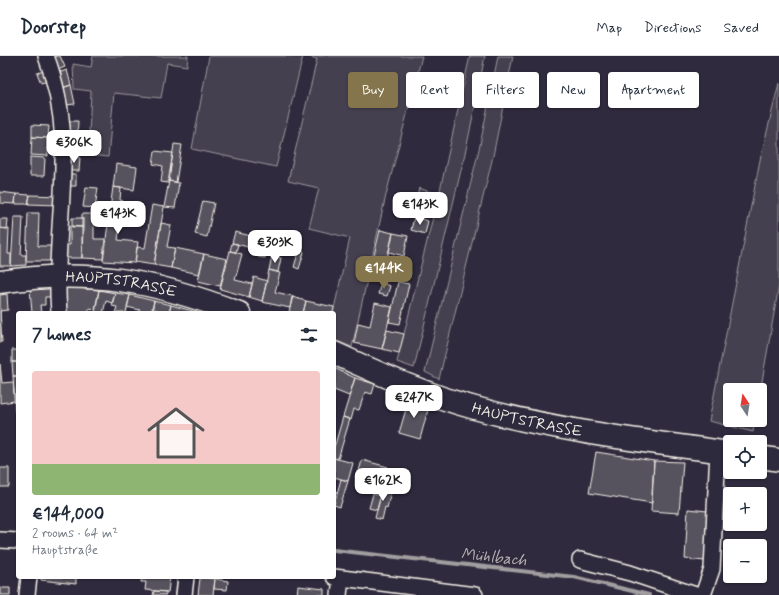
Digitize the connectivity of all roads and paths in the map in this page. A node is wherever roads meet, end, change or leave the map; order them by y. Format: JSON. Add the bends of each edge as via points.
{"nodes":[{"id":1,"x":46,"y":56,"type":"edge"},
{"id":2,"x":57,"y":276,"type":"junction"},
{"id":3,"x":0,"y":282,"type":"edge"},
{"id":4,"x":59,"y":311,"type":"edge"},
{"id":5,"x":234,"y":311,"type":"edge"},
{"id":6,"x":336,"y":354,"type":"edge"},
{"id":7,"x":723,"y":452,"type":"edge"},
{"id":8,"x":723,"y":462,"type":"edge"},
{"id":9,"x":0,"y":540,"type":"edge"},
{"id":10,"x":16,"y":541,"type":"edge"},
{"id":11,"x":580,"y":560,"type":"dead end"},
{"id":12,"x":337,"y":577,"type":"edge"},
{"id":13,"x":29,"y":579,"type":"edge"},
{"id":14,"x":186,"y":579,"type":"edge"},
{"id":15,"x":27,"y":595,"type":"edge"},
{"id":16,"x":184,"y":595,"type":"edge"},
{"id":17,"x":339,"y":595,"type":"edge"},
{"id":18,"x":475,"y":595,"type":"edge"},
{"id":19,"x":696,"y":595,"type":"edge"},
{"id":20,"x":703,"y":595,"type":"edge"}],
"edges":[{"from":1,"to":2,"type":"street","via":[[59,100],[64,140]]},
{"from":2,"to":3,"type":"main road","name":"HAUPTSTRASSE"},
{"from":2,"to":4,"type":"street"},
{"from":2,"to":5,"type":"main road","name":"HAUPTSTRASSE","via":[[89,276],[140,283]]},
{"from":6,"to":7,"type":"main road","name":"HAUPTSTRASSE","via":[[412,388],[475,408],[550,425]]},
{"from":8,"to":20,"type":"street","via":[[712,569]]},
{"from":9,"to":10,"type":"street"},
{"from":11,"to":19,"type":"street","via":[[630,572]]},
{"from":12,"to":17,"type":"street"},
{"from":12,"to":18,"type":"street"},
{"from":13,"to":15,"type":"street"},
{"from":14,"to":16,"type":"street"}]}
